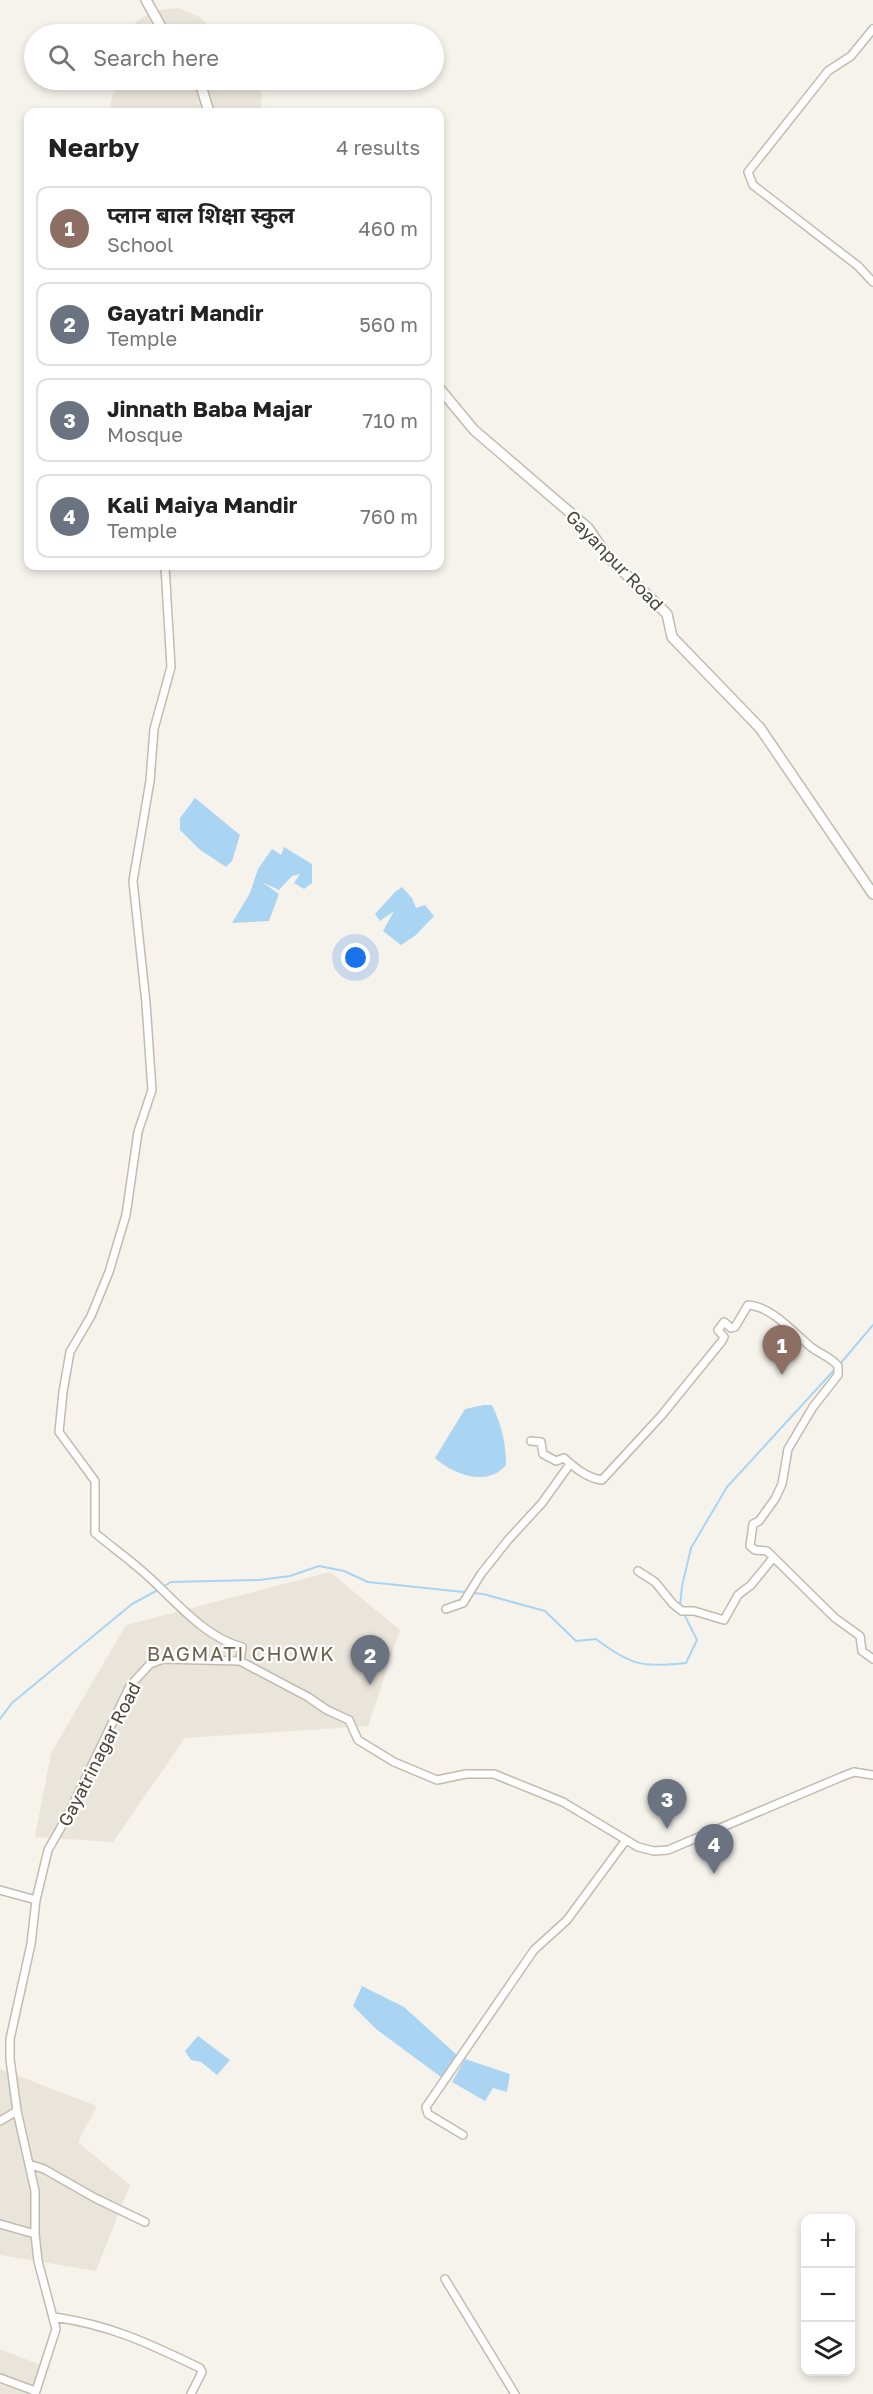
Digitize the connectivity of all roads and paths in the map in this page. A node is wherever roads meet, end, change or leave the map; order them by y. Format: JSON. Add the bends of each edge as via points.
{"nodes":[{"id":1,"x":147,"y":0,"type":"edge"},
{"id":2,"x":160,"y":24,"type":"edge"},
{"id":3,"x":873,"y":29,"type":"edge"},
{"id":4,"x":202,"y":90,"type":"edge"},
{"id":5,"x":208,"y":108,"type":"edge"},
{"id":6,"x":873,"y":282,"type":"edge"},
{"id":7,"x":444,"y":394,"type":"edge"},
{"id":8,"x":165,"y":570,"type":"edge"},
{"id":9,"x":873,"y":894,"type":"edge"},
{"id":10,"x":531,"y":1441,"type":"dead end"},
{"id":11,"x":570,"y":1464,"type":"junction"},
{"id":12,"x":773,"y":1558,"type":"junction"},
{"id":13,"x":638,"y":1571,"type":"dead end"},
{"id":14,"x":446,"y":1609,"type":"dead end"},
{"id":15,"x":873,"y":1659,"type":"edge"},
{"id":16,"x":240,"y":1661,"type":"junction"},
{"id":17,"x":873,"y":1775,"type":"edge"},
{"id":18,"x":626,"y":1840,"type":"junction"},
{"id":19,"x":0,"y":1890,"type":"edge"},
{"id":20,"x":36,"y":1900,"type":"junction"},
{"id":21,"x":17,"y":2111,"type":"junction"},
{"id":22,"x":0,"y":2121,"type":"edge"},
{"id":23,"x":462,"y":2135,"type":"dead end"},
{"id":24,"x":29,"y":2164,"type":"junction"},
{"id":25,"x":145,"y":2222,"type":"dead end"},
{"id":26,"x":0,"y":2224,"type":"edge"},
{"id":27,"x":35,"y":2234,"type":"junction"},
{"id":28,"x":445,"y":2279,"type":"dead end"},
{"id":29,"x":54,"y":2317,"type":"junction"},
{"id":30,"x":0,"y":2378,"type":"edge"},
{"id":31,"x":35,"y":2393,"type":"edge"},
{"id":32,"x":191,"y":2394,"type":"edge"},
{"id":33,"x":515,"y":2394,"type":"edge"}],
"edges":[{"from":1,"to":2,"type":"street"},
{"from":3,"to":6,"type":"street","via":[[851,56],[828,71],[748,172],[753,185],[858,266]]},
{"from":4,"to":5,"type":"street"},
{"from":7,"to":9,"type":"street","name":"Gayanpur Road","via":[[474,430],[588,528],[608,557],[667,614],[672,637],[760,728]]},
{"from":8,"to":16,"type":"street","via":[[171,667],[154,729],[150,781],[133,881],[152,1090],[138,1132],[126,1215],[109,1272],[91,1316],[70,1352],[59,1432],[95,1481],[95,1533],[188,1615],[228,1644],[242,1647]]},
{"from":10,"to":11,"type":"street","via":[[541,1442],[543,1454],[555,1461],[564,1458]]},
{"from":11,"to":12,"type":"street","via":[[602,1480],[722,1341],[718,1330],[724,1322],[735,1327],[748,1305],[764,1310],[838,1366],[838,1376],[813,1407],[788,1449],[782,1484],[775,1499],[753,1524],[750,1546],[767,1551]]},
{"from":11,"to":14,"type":"street","via":[[481,1574],[463,1603]]},
{"from":12,"to":13,"type":"street","via":[[738,1596],[724,1620],[682,1611],[655,1582]]},
{"from":12,"to":15,"type":"street","via":[[835,1618],[860,1636],[862,1650]]},
{"from":16,"to":18,"type":"street","name":"Gayatrinagar Road","via":[[349,1720],[358,1740],[394,1762],[437,1780],[494,1774],[562,1802]]},
{"from":16,"to":20,"type":"street","name":"Gayatrinagar Road","via":[[163,1659],[150,1664],[130,1686],[48,1850]]},
{"from":17,"to":18,"type":"street","name":"Gayatrinagar Road","via":[[854,1772],[668,1850],[654,1851]]},
{"from":18,"to":23,"type":"street","via":[[567,1920],[534,1950],[426,2106],[428,2114]]},
{"from":19,"to":20,"type":"street"},
{"from":20,"to":21,"type":"street","name":"Gayatrinagar Road","via":[[31,1944],[10,2039]]},
{"from":21,"to":22,"type":"street"},
{"from":21,"to":24,"type":"street","name":"Gayatrinagar Road"},
{"from":24,"to":25,"type":"street"},
{"from":24,"to":27,"type":"street","name":"Gayatrinagar Road","via":[[35,2191]]},
{"from":26,"to":27,"type":"street"},
{"from":27,"to":29,"type":"street","name":"Gayatrinagar Road"},
{"from":28,"to":33,"type":"street"},
{"from":29,"to":31,"type":"street","via":[[53,2342]]},
{"from":29,"to":32,"type":"street","via":[[113,2329],[200,2368],[202,2372]]},
{"from":30,"to":31,"type":"street"}]}
